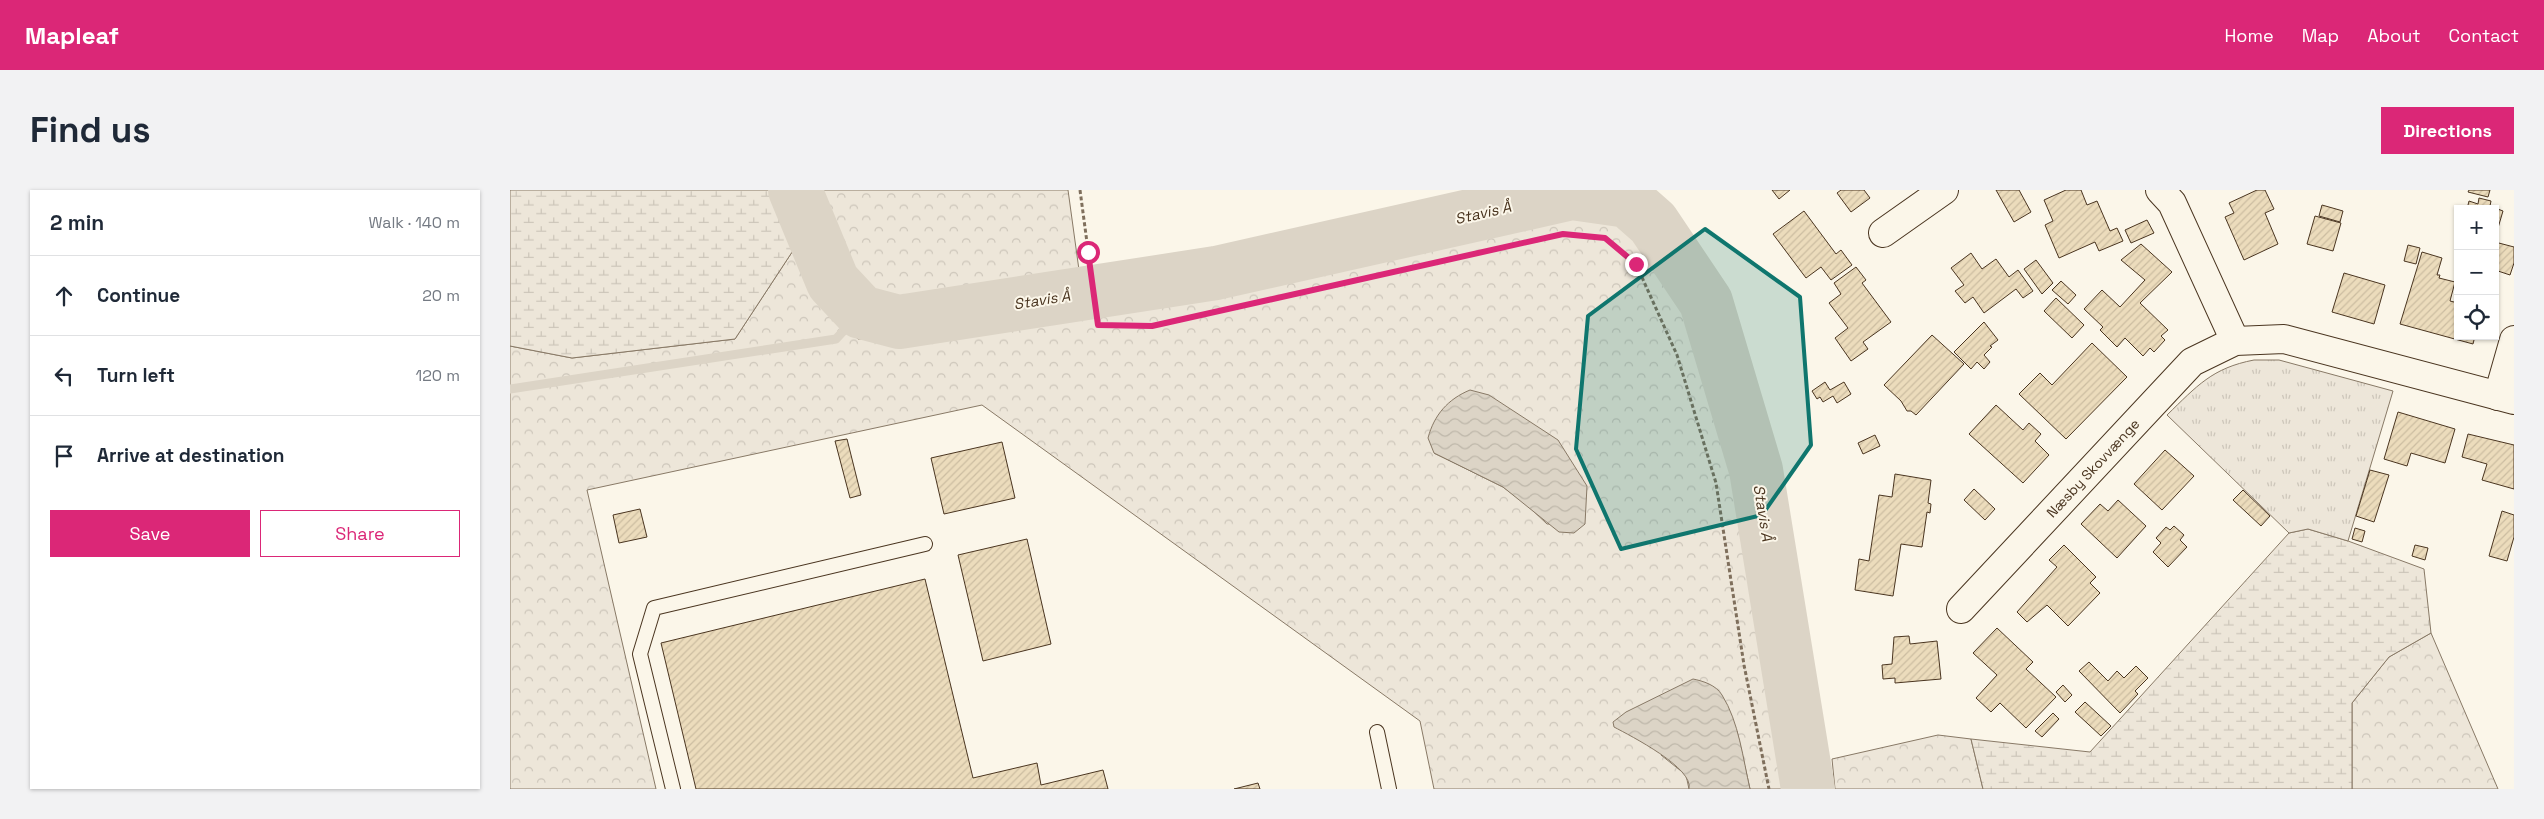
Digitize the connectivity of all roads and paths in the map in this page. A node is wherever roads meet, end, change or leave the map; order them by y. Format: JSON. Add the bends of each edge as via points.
{"nodes":[{"id":1,"x":1080,"y":190,"type":"edge"},
{"id":2,"x":1944,"y":190,"type":"edge"},
{"id":3,"x":2160,"y":190,"type":"edge"},
{"id":4,"x":1883,"y":233,"type":"dead end"},
{"id":5,"x":2514,"y":340,"type":"edge"},
{"id":6,"x":2234,"y":341,"type":"junction"},
{"id":7,"x":2506,"y":398,"type":"edge"},
{"id":8,"x":925,"y":544,"type":"dead end"},
{"id":9,"x":1961,"y":609,"type":"dead end"},
{"id":10,"x":1377,"y":732,"type":"dead end"},
{"id":11,"x":673,"y":789,"type":"edge"},
{"id":12,"x":1390,"y":789,"type":"edge"},
{"id":13,"x":1769,"y":789,"type":"edge"}],
"edges":[{"from":1,"to":13,"type":"path","via":[[1098,325],[1152,326],[1563,234],[1605,238],[1636,264],[1676,355],[1716,483],[1744,665]]},
{"from":2,"to":4,"type":"street"},
{"from":3,"to":6,"type":"street","via":[[2172,203]]},
{"from":5,"to":7,"type":"street","name":"Næsby Skovvænge"},
{"from":6,"to":7,"type":"street","name":"Næsby Skovvænge","via":[[2284,339]]},
{"from":6,"to":9,"type":"street","name":"Næsby Skovvænge","via":[[2192,362]]},
{"from":8,"to":11,"type":"lane","via":[[654,608],[640,654]]},
{"from":10,"to":12,"type":"lane"}]}
